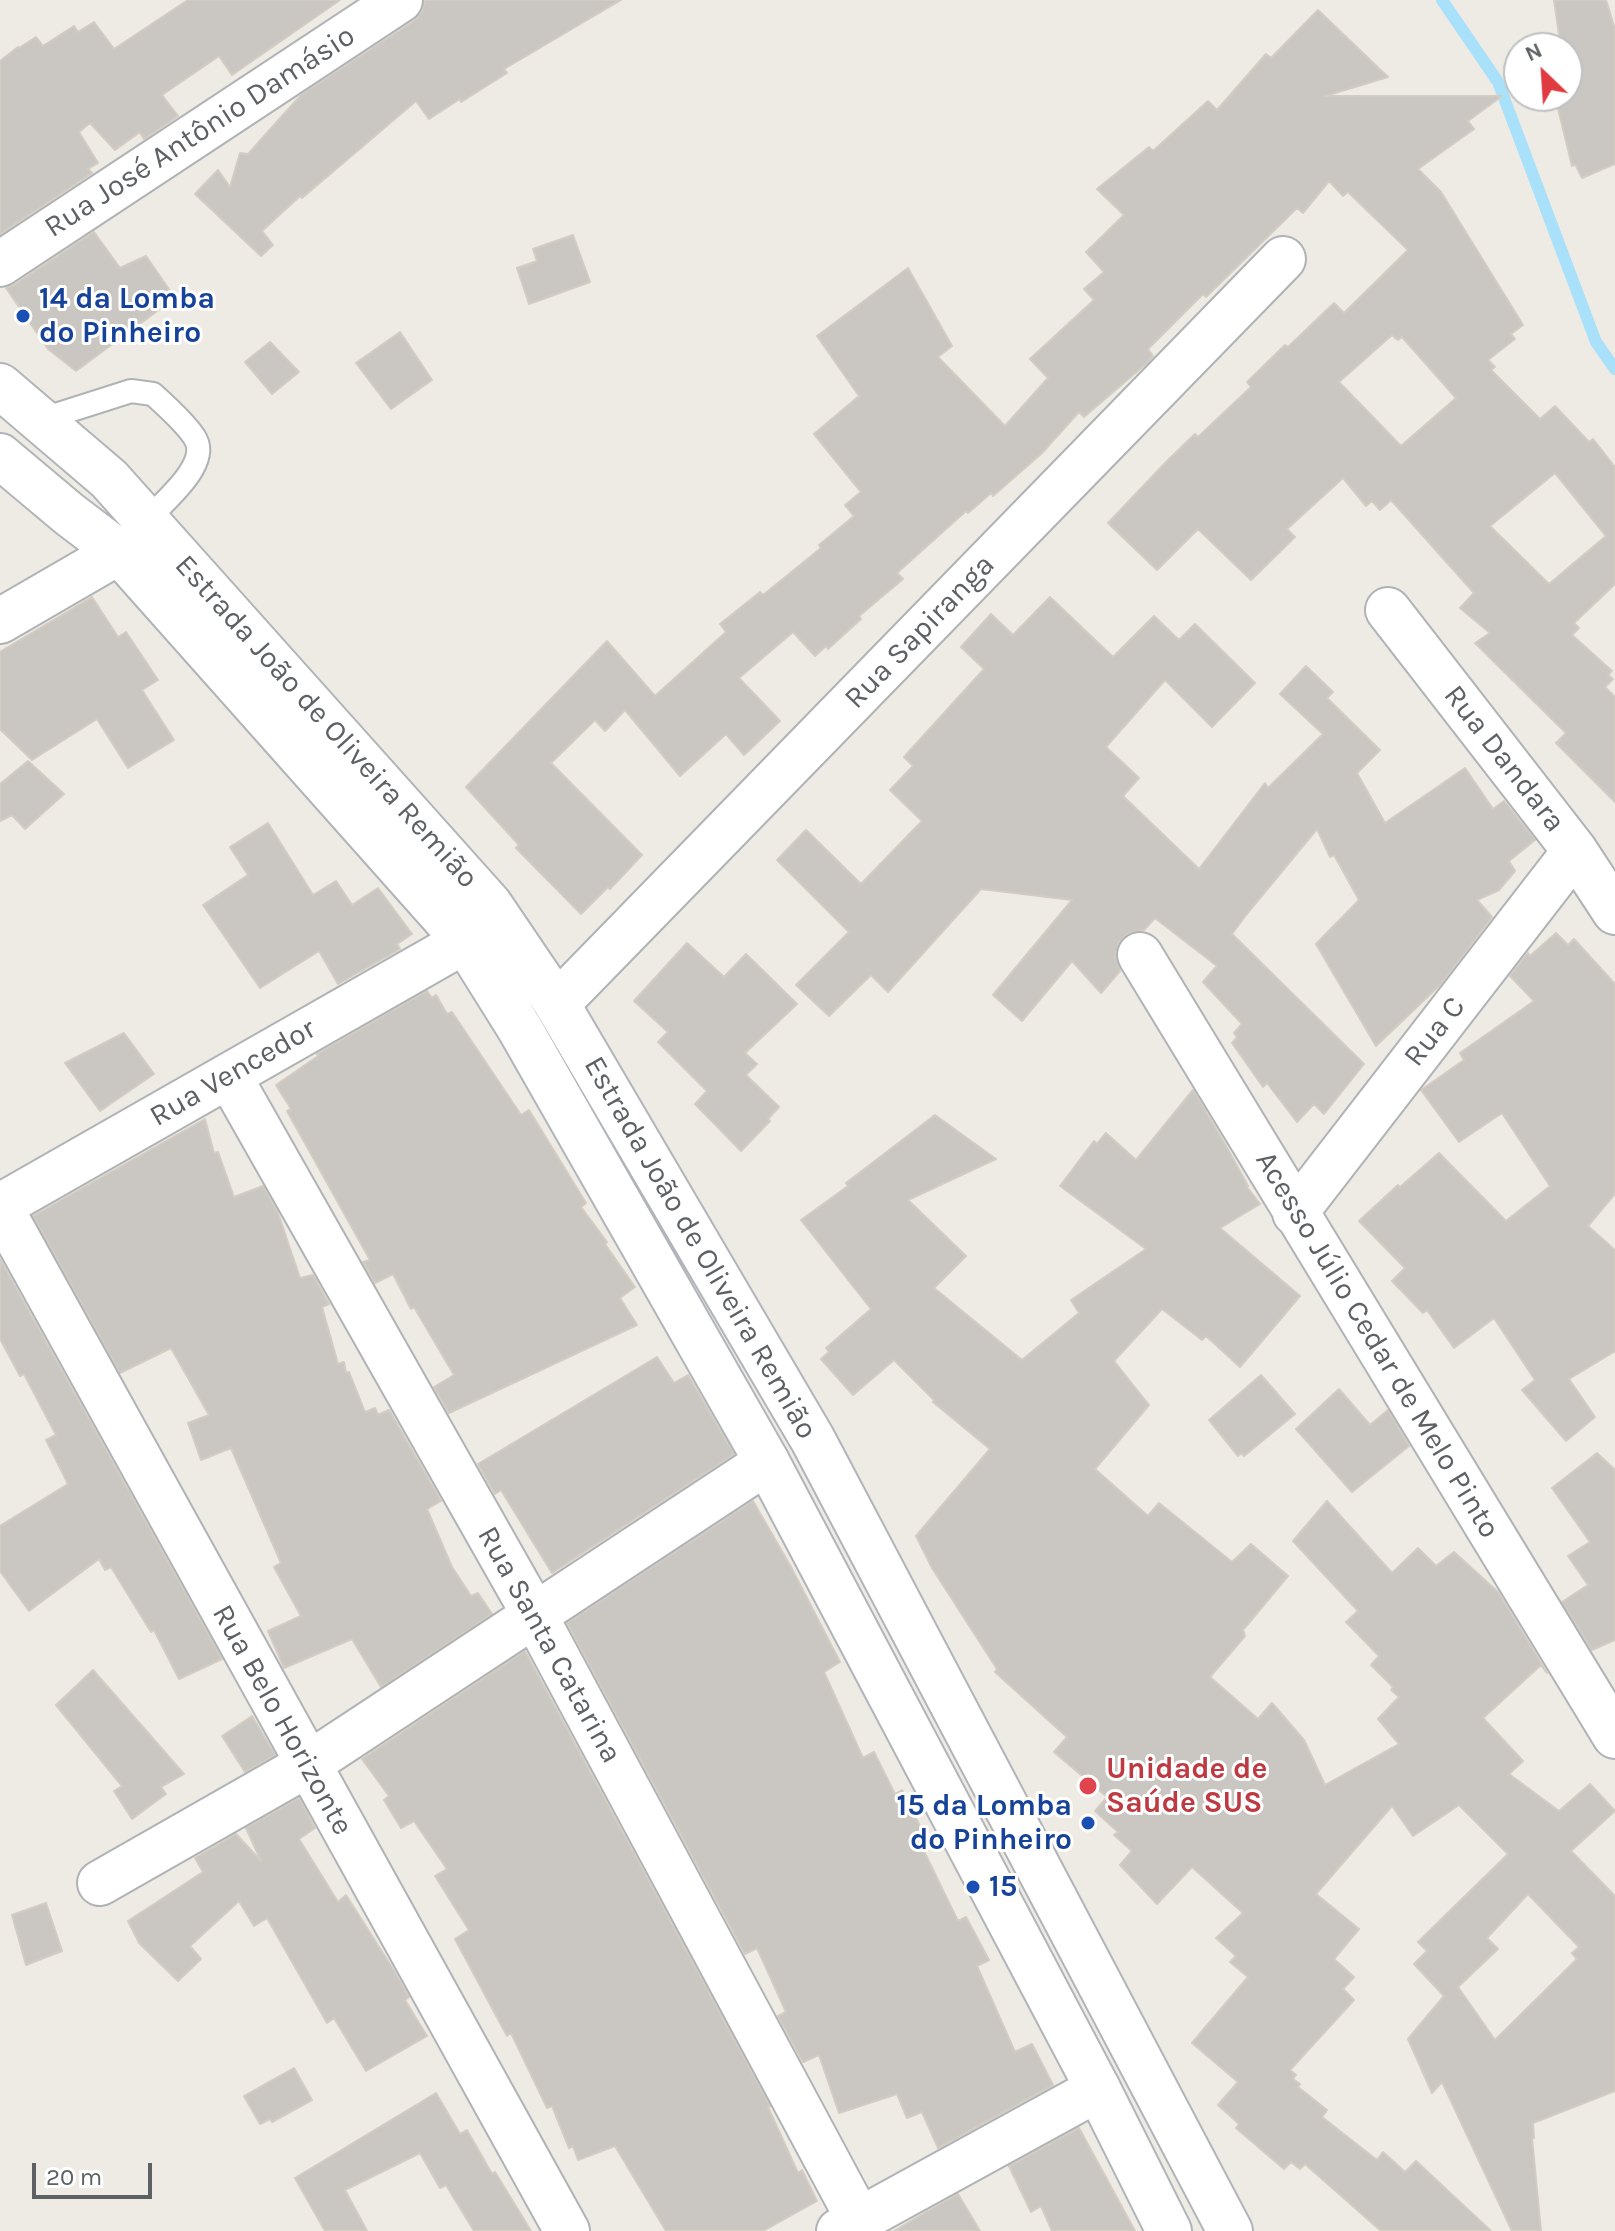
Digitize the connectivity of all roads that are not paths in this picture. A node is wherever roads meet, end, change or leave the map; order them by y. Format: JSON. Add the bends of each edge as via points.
{"nodes":[{"id":1,"x":400,"y":0,"type":"edge"},
{"id":2,"x":1283,"y":259,"type":"dead end"},
{"id":3,"x":0,"y":264,"type":"edge"},
{"id":4,"x":0,"y":386,"type":"edge"},
{"id":5,"x":40,"y":420,"type":"junction"},
{"id":6,"x":0,"y":456,"type":"edge"},
{"id":7,"x":132,"y":536,"type":"junction"},
{"id":8,"x":1388,"y":610,"type":"dead end"},
{"id":9,"x":0,"y":621,"type":"edge"},
{"id":10,"x":1575,"y":851,"type":"junction"},
{"id":11,"x":1615,"y":912,"type":"edge"},
{"id":12,"x":465,"y":941,"type":"junction"},
{"id":13,"x":1140,"y":955,"type":"dead end"},
{"id":14,"x":557,"y":1004,"type":"junction"},
{"id":15,"x":229,"y":1076,"type":"junction"},
{"id":16,"x":0,"y":1207,"type":"edge"},
{"id":17,"x":1295,"y":1213,"type":"junction"},
{"id":18,"x":767,"y":1462,"type":"junction"},
{"id":19,"x":534,"y":1614,"type":"junction"},
{"id":20,"x":1615,"y":1736,"type":"edge"},
{"id":21,"x":307,"y":1765,"type":"junction"},
{"id":22,"x":100,"y":1883,"type":"dead end"},
{"id":23,"x":1098,"y":2089,"type":"junction"},
{"id":24,"x":849,"y":2225,"type":"edge"},
{"id":25,"x":567,"y":2231,"type":"edge"},
{"id":26,"x":1169,"y":2231,"type":"edge"},
{"id":27,"x":1230,"y":2231,"type":"edge"}],
"edges":[{"from":1,"to":3,"type":"street","name":"Rua José Antônio Damásio"},
{"from":2,"to":14,"type":"street","name":"Rua Sapiranga"},
{"from":4,"to":5,"type":"street","name":"Estrada João de Oliveira Remião"},
{"from":5,"to":7,"type":"street","name":"Estrada João de Oliveira Remião","via":[[109,479]]},
{"from":5,"to":7,"type":"lane","via":[[131,391],[153,394],[196,440],[195,468]]},
{"from":6,"to":7,"type":"street","name":"Estrada João de Oliveira Remião","via":[[69,514]]},
{"from":7,"to":9,"type":"street"},
{"from":7,"to":12,"type":"street","name":"Estrada João de Oliveira Remião"},
{"from":7,"to":14,"type":"street","name":"Estrada João de Oliveira Remião","via":[[490,905]]},
{"from":8,"to":10,"type":"street","name":"Rua Dandara"},
{"from":10,"to":11,"type":"street","name":"Rua Dandara"},
{"from":10,"to":17,"type":"street","name":"Rua C"},
{"from":12,"to":15,"type":"street","name":"Rua Vencedor"},
{"from":12,"to":18,"type":"street","name":"Estrada João de Oliveira Remião"},
{"from":13,"to":17,"type":"street","name":"Acesso Júlio Cedar de Melo Pinto"},
{"from":14,"to":27,"type":"street","name":"Estrada João de Oliveira Remião","via":[[813,1440]]},
{"from":15,"to":16,"type":"street","name":"Rua Vencedor"},
{"from":15,"to":19,"type":"street","name":"Rua Santa Catarina"},
{"from":16,"to":21,"type":"street","name":"Rua Belo Horizonte"},
{"from":17,"to":20,"type":"street","name":"Acesso Júlio Cedar de Melo Pinto"},
{"from":18,"to":19,"type":"street"},
{"from":18,"to":23,"type":"street","name":"Estrada João de Oliveira Remião"},
{"from":19,"to":21,"type":"street"},
{"from":19,"to":24,"type":"street","name":"Rua Santa Catarina"},
{"from":21,"to":22,"type":"street"},
{"from":21,"to":25,"type":"street","name":"Rua Belo Horizonte"},
{"from":23,"to":24,"type":"street"},
{"from":23,"to":26,"type":"street","name":"Estrada João de Oliveira Remião"}]}
